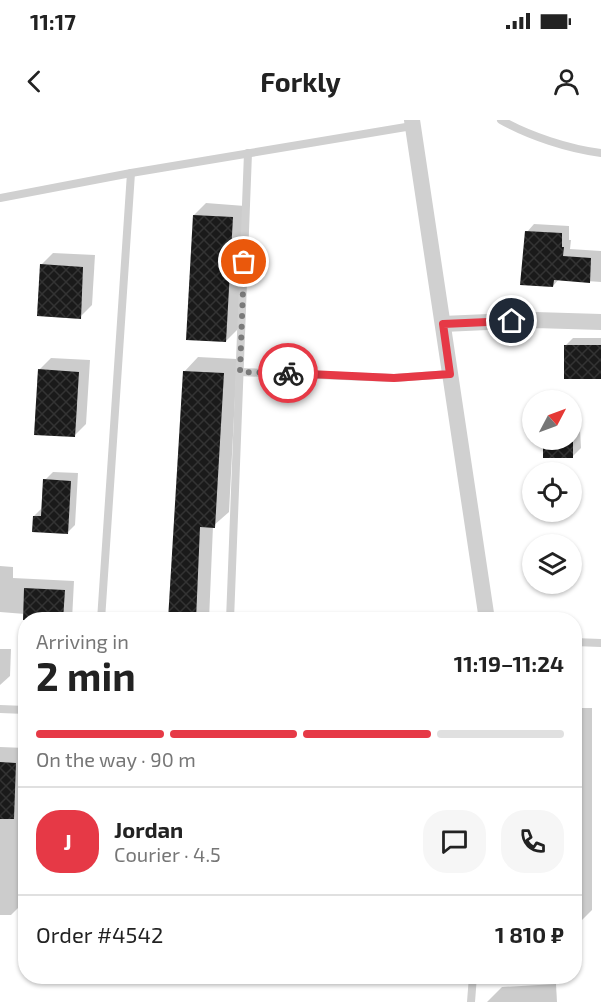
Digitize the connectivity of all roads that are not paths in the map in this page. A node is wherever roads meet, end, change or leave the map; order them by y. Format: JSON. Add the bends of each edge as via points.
{"nodes":[{"id":1,"x":501,"y":120,"type":"edge"},
{"id":2,"x":412,"y":123,"type":"edge"},
{"id":3,"x":248,"y":153,"type":"junction"},
{"id":4,"x":601,"y":153,"type":"edge"},
{"id":5,"x":131,"y":172,"type":"junction"},
{"id":6,"x":0,"y":198,"type":"edge"},
{"id":7,"x":601,"y":322,"type":"edge"},
{"id":8,"x":443,"y":324,"type":"junction"},
{"id":9,"x":240,"y":372,"type":"junction"},
{"id":10,"x":450,"y":374,"type":"junction"},
{"id":11,"x":102,"y":612,"type":"edge"},
{"id":12,"x":230,"y":612,"type":"edge"},
{"id":13,"x":486,"y":612,"type":"edge"},
{"id":14,"x":582,"y":642,"type":"edge"},
{"id":15,"x":601,"y":643,"type":"edge"},
{"id":16,"x":0,"y":710,"type":"edge"},
{"id":17,"x":18,"y":710,"type":"edge"},
{"id":18,"x":472,"y":984,"type":"edge"},
{"id":19,"x":471,"y":1002,"type":"edge"}],
"edges":[{"from":1,"to":4,"type":"lane","via":[[580,150]]},
{"from":2,"to":3,"type":"lane"},
{"from":2,"to":8,"type":"street"},
{"from":3,"to":5,"type":"lane"},
{"from":3,"to":9,"type":"lane"},
{"from":5,"to":6,"type":"lane"},
{"from":5,"to":11,"type":"lane"},
{"from":7,"to":8,"type":"street"},
{"from":8,"to":10,"type":"street"},
{"from":9,"to":10,"type":"lane","via":[[394,378]]},
{"from":9,"to":12,"type":"lane"},
{"from":10,"to":13,"type":"street"},
{"from":14,"to":15,"type":"lane"},
{"from":16,"to":17,"type":"lane"},
{"from":18,"to":19,"type":"lane"}]}
